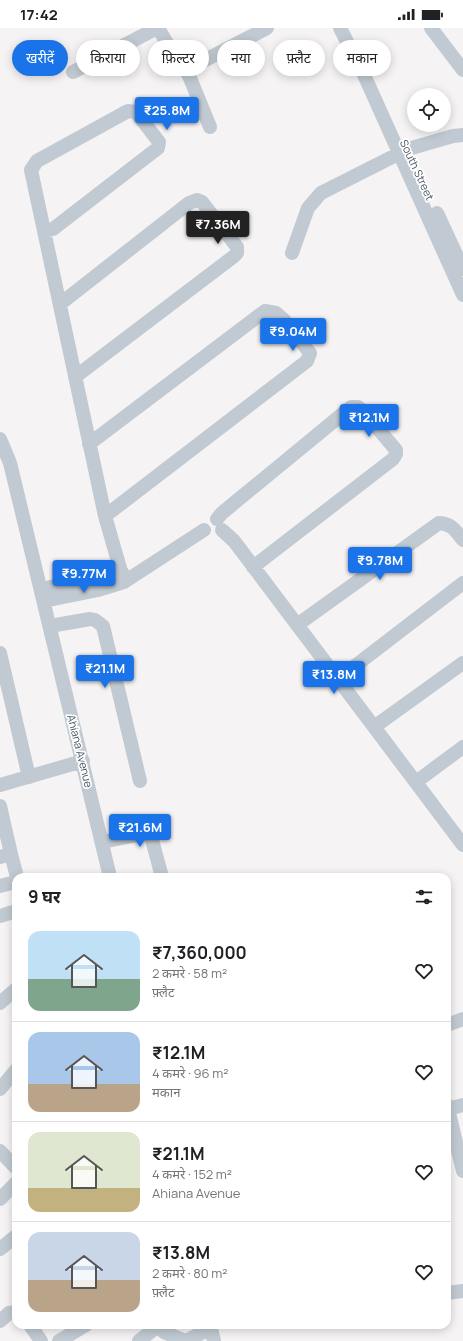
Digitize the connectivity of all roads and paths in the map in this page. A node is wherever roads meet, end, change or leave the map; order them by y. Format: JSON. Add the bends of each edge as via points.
{"nodes":[{"id":1,"x":157,"y":28,"type":"edge"},
{"id":2,"x":267,"y":28,"type":"edge"},
{"id":3,"x":340,"y":28,"type":"edge"},
{"id":4,"x":351,"y":28,"type":"edge"},
{"id":5,"x":431,"y":28,"type":"edge"},
{"id":6,"x":164,"y":40,"type":"edge"},
{"id":7,"x":209,"y":58,"type":"edge"},
{"id":8,"x":463,"y":70,"type":"edge"},
{"id":9,"x":73,"y":72,"type":"dead end"},
{"id":10,"x":189,"y":76,"type":"edge"},
{"id":11,"x":210,"y":127,"type":"dead end"},
{"id":12,"x":463,"y":135,"type":"edge"},
{"id":13,"x":404,"y":152,"type":"junction"},
{"id":14,"x":44,"y":231,"type":"junction"},
{"id":15,"x":292,"y":253,"type":"dead end"},
{"id":16,"x":463,"y":269,"type":"edge"},
{"id":17,"x":463,"y":294,"type":"edge"},
{"id":18,"x":60,"y":304,"type":"junction"},
{"id":19,"x":75,"y":377,"type":"junction"},
{"id":20,"x":0,"y":439,"type":"edge"},
{"id":21,"x":89,"y":444,"type":"junction"},
{"id":22,"x":105,"y":516,"type":"junction"},
{"id":23,"x":220,"y":525,"type":"junction"},
{"id":24,"x":463,"y":540,"type":"edge"},
{"id":25,"x":253,"y":567,"type":"junction"},
{"id":26,"x":123,"y":577,"type":"junction"},
{"id":27,"x":463,"y":583,"type":"edge"},
{"id":28,"x":42,"y":595,"type":"junction"},
{"id":29,"x":50,"y":626,"type":"junction"},
{"id":30,"x":297,"y":626,"type":"junction"},
{"id":31,"x":0,"y":653,"type":"edge"},
{"id":32,"x":463,"y":663,"type":"edge"},
{"id":33,"x":338,"y":679,"type":"junction"},
{"id":34,"x":374,"y":727,"type":"junction"},
{"id":35,"x":463,"y":747,"type":"edge"},
{"id":36,"x":83,"y":762,"type":"junction"},
{"id":37,"x":29,"y":777,"type":"junction"},
{"id":38,"x":140,"y":781,"type":"dead end"},
{"id":39,"x":416,"y":782,"type":"junction"},
{"id":40,"x":0,"y":783,"type":"edge"},
{"id":41,"x":0,"y":806,"type":"edge"},
{"id":42,"x":2,"y":824,"type":"edge"},
{"id":43,"x":460,"y":836,"type":"edge"},
{"id":44,"x":102,"y":842,"type":"junction"},
{"id":45,"x":6,"y":856,"type":"edge"},
{"id":46,"x":14,"y":873,"type":"edge"},
{"id":47,"x":109,"y":873,"type":"edge"},
{"id":48,"x":161,"y":873,"type":"edge"},
{"id":49,"x":12,"y":883,"type":"edge"},
{"id":50,"x":0,"y":886,"type":"edge"},
{"id":51,"x":12,"y":912,"type":"edge"},
{"id":52,"x":0,"y":916,"type":"edge"},
{"id":53,"x":12,"y":992,"type":"edge"},
{"id":54,"x":0,"y":1003,"type":"edge"},
{"id":55,"x":463,"y":1019,"type":"edge"},
{"id":56,"x":451,"y":1024,"type":"edge"},
{"id":57,"x":12,"y":1073,"type":"edge"},
{"id":58,"x":2,"y":1082,"type":"edge"},
{"id":59,"x":463,"y":1105,"type":"edge"},
{"id":60,"x":451,"y":1106,"type":"edge"},
{"id":61,"x":451,"y":1123,"type":"edge"},
{"id":62,"x":0,"y":1151,"type":"edge"},
{"id":63,"x":12,"y":1164,"type":"edge"},
{"id":64,"x":463,"y":1171,"type":"edge"},
{"id":65,"x":12,"y":1187,"type":"edge"},
{"id":66,"x":0,"y":1199,"type":"edge"},
{"id":67,"x":12,"y":1239,"type":"edge"},
{"id":68,"x":0,"y":1249,"type":"edge"},
{"id":69,"x":463,"y":1290,"type":"edge"},
{"id":70,"x":451,"y":1292,"type":"edge"},
{"id":71,"x":12,"y":1313,"type":"edge"},
{"id":72,"x":0,"y":1321,"type":"edge"},
{"id":73,"x":33,"y":1329,"type":"edge"},
{"id":74,"x":79,"y":1329,"type":"edge"},
{"id":75,"x":153,"y":1329,"type":"edge"},
{"id":76,"x":160,"y":1329,"type":"edge"},
{"id":77,"x":212,"y":1331,"type":"edge"},
{"id":78,"x":41,"y":1341,"type":"edge"},
{"id":79,"x":59,"y":1341,"type":"edge"},
{"id":80,"x":139,"y":1341,"type":"edge"},
{"id":81,"x":186,"y":1341,"type":"edge"}],
"edges":[{"from":1,"to":6,"type":"street"},
{"from":1,"to":9,"type":"street"},
{"from":2,"to":7,"type":"street"},
{"from":3,"to":13,"type":"street"},
{"from":4,"to":13,"type":"street","name":"South Street"},
{"from":5,"to":8,"type":"street"},
{"from":10,"to":11,"type":"street"},
{"from":12,"to":13,"type":"street"},
{"from":13,"to":15,"type":"street","via":[[321,193],[308,208]]},
{"from":13,"to":16,"type":"street","name":"South Street"},
{"from":13,"to":17,"type":"street"},
{"from":14,"to":14,"type":"street","via":[[54,228],[158,148],[159,142],[136,112],[128,111],[35,163],[32,170]]},
{"from":14,"to":18,"type":"street"},
{"from":18,"to":19,"type":"street"},
{"from":18,"to":19,"type":"street","via":[[188,203],[197,200],[202,202],[237,247],[233,257]]},
{"from":19,"to":21,"type":"street"},
{"from":20,"to":28,"type":"street","name":"Ahiana Avenue","via":[[10,463]]},
{"from":21,"to":22,"type":"street"},
{"from":21,"to":22,"type":"street","via":[[265,311],[276,313],[284,320],[310,354],[307,361]]},
{"from":22,"to":26,"type":"street"},
{"from":23,"to":25,"type":"street"},
{"from":23,"to":25,"type":"street","via":[[228,508],[351,407],[358,407],[364,412],[396,450],[393,459]]},
{"from":23,"to":26,"type":"street","via":[[214,518],[207,520],[204,530]]},
{"from":24,"to":30,"type":"street","via":[[448,524],[439,523]]},
{"from":25,"to":30,"type":"street"},
{"from":26,"to":28,"type":"street","via":[[98,590]]},
{"from":27,"to":33,"type":"street"},
{"from":28,"to":29,"type":"street","name":"Ahiana Avenue"},
{"from":29,"to":36,"type":"street","name":"Ahiana Avenue"},
{"from":29,"to":38,"type":"street","via":[[90,619],[103,626]]},
{"from":30,"to":33,"type":"street"},
{"from":31,"to":37,"type":"street"},
{"from":32,"to":34,"type":"street"},
{"from":33,"to":34,"type":"street"},
{"from":34,"to":39,"type":"street"},
{"from":35,"to":39,"type":"street"},
{"from":36,"to":37,"type":"street"},
{"from":36,"to":44,"type":"street","name":"Ahiana Avenue"},
{"from":37,"to":40,"type":"street"},
{"from":39,"to":43,"type":"street"},
{"from":41,"to":42,"type":"street"},
{"from":42,"to":45,"type":"street"},
{"from":44,"to":47,"type":"street","name":"Ahiana Avenue"},
{"from":44,"to":48,"type":"street","via":[[148,833]]},
{"from":45,"to":46,"type":"street"},
{"from":49,"to":50,"type":"street"},
{"from":51,"to":52,"type":"street"},
{"from":53,"to":54,"type":"street"},
{"from":55,"to":56,"type":"street"},
{"from":57,"to":58,"type":"street"},
{"from":59,"to":60,"type":"street"},
{"from":61,"to":64,"type":"street"},
{"from":62,"to":63,"type":"street"},
{"from":65,"to":66,"type":"street"},
{"from":67,"to":68,"type":"street"},
{"from":69,"to":70,"type":"street"},
{"from":71,"to":72,"type":"street"},
{"from":73,"to":78,"type":"street"},
{"from":74,"to":79,"type":"street"},
{"from":75,"to":80,"type":"street"},
{"from":76,"to":81,"type":"street"},
{"from":77,"to":81,"type":"street"}]}
